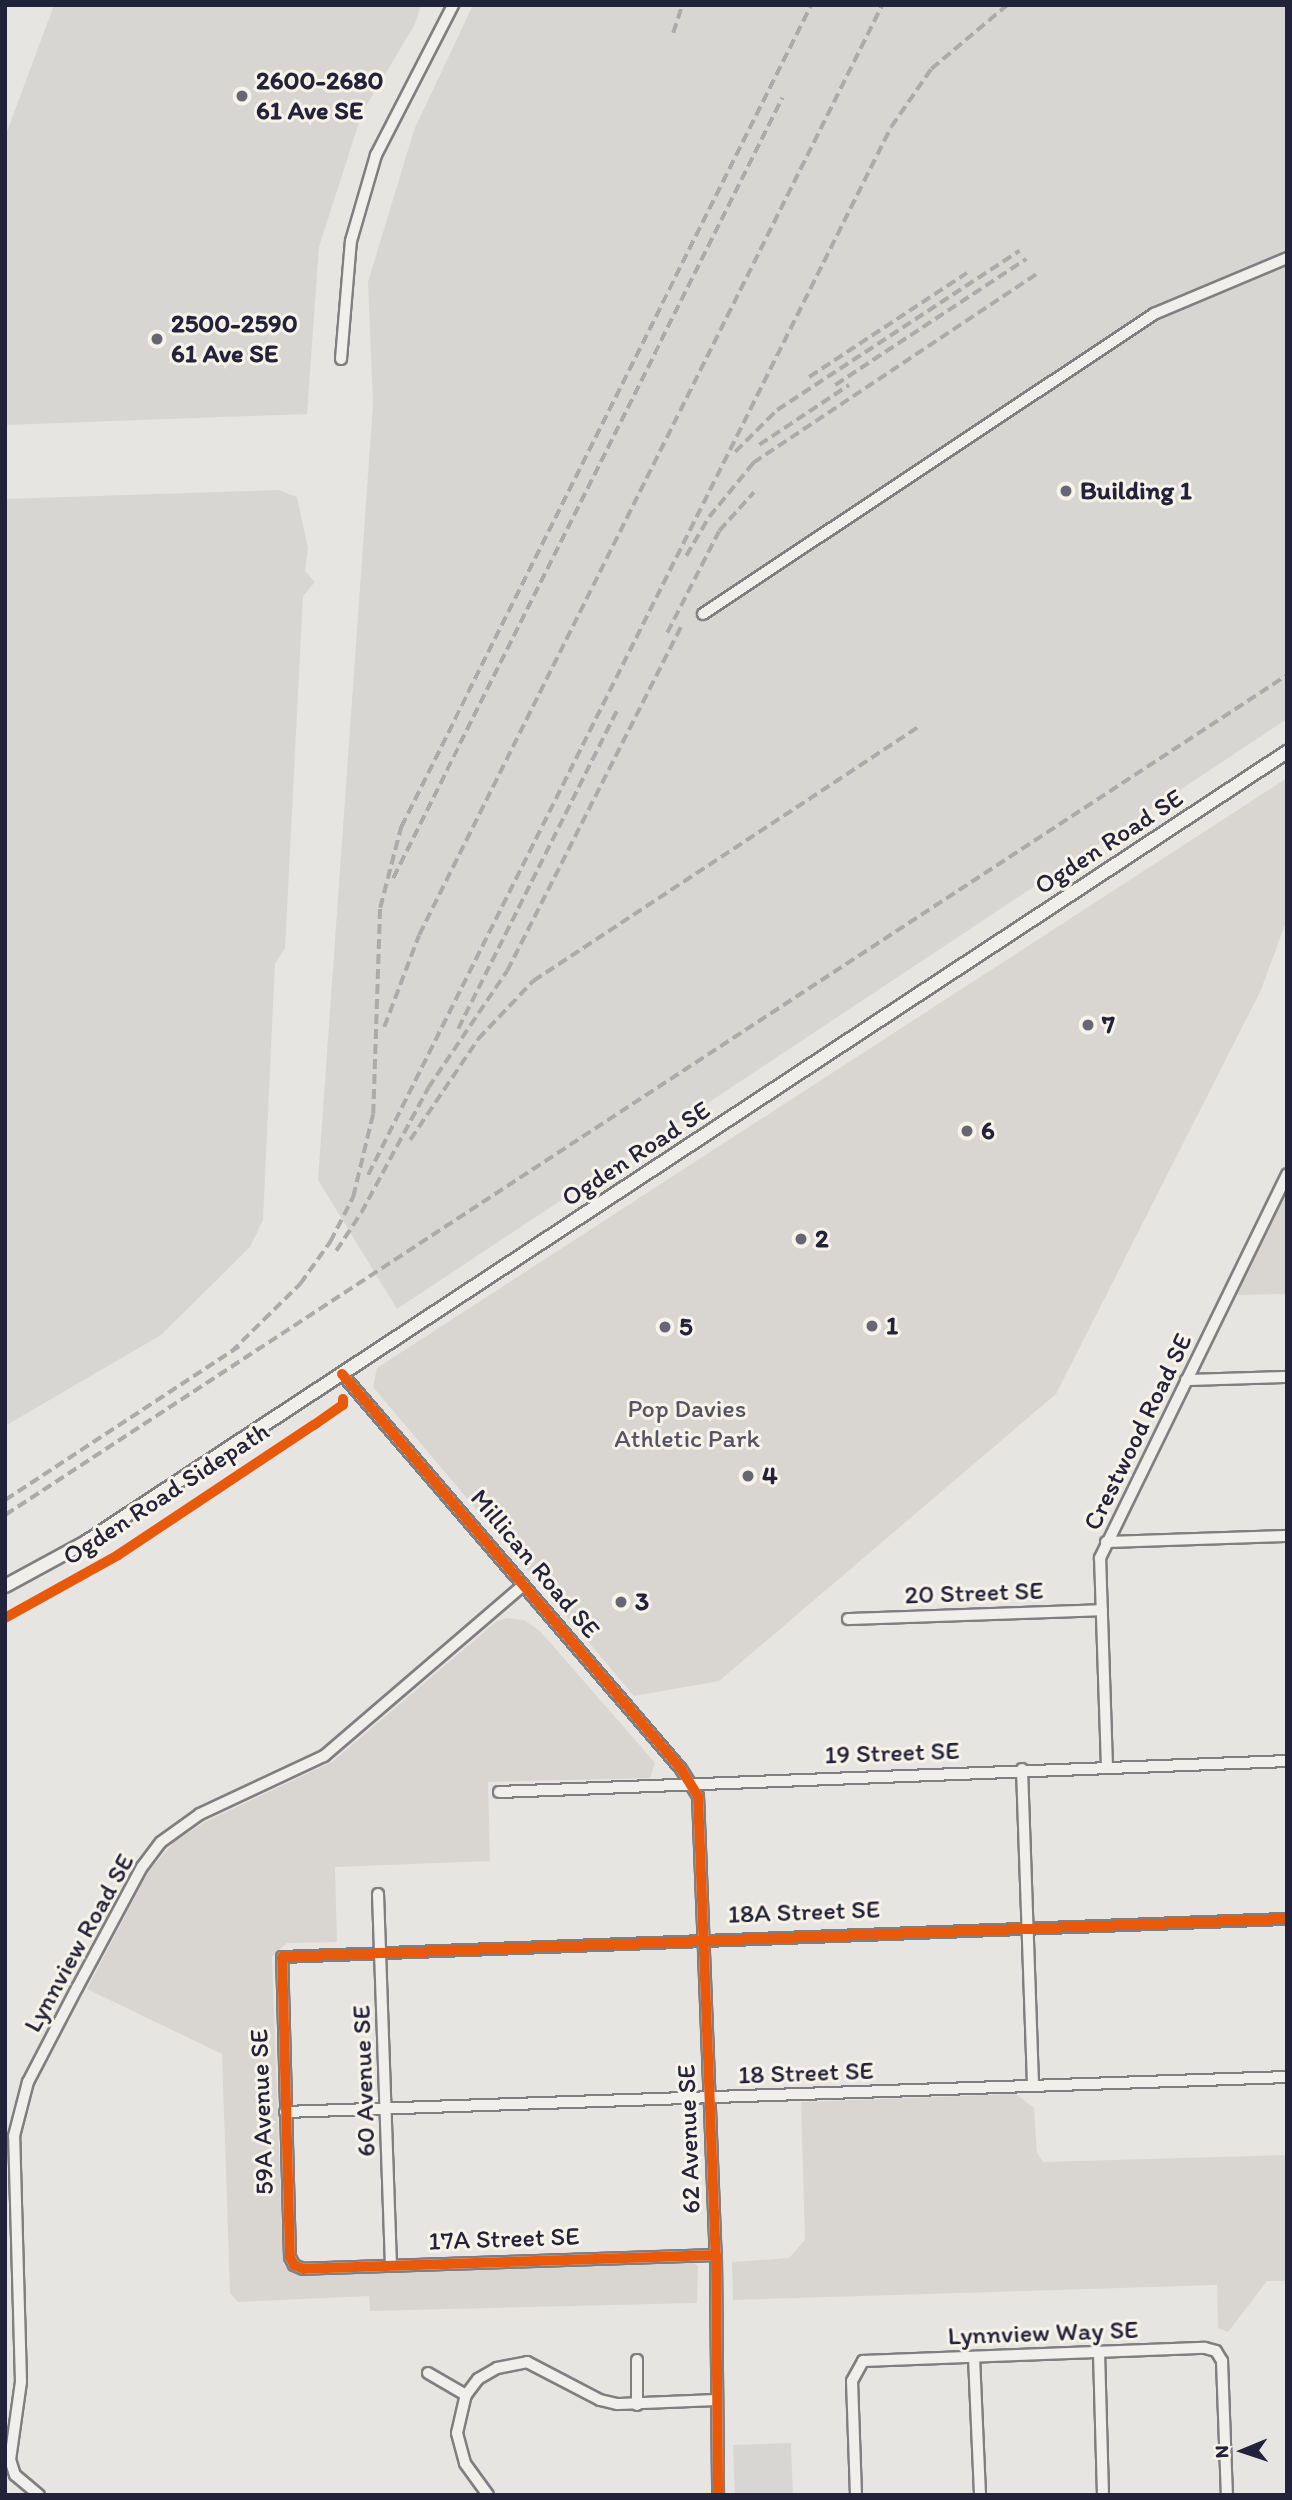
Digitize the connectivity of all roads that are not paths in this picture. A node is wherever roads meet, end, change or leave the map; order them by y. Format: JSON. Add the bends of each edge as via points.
{"nodes":[{"id":1,"x":453,"y":5,"type":"edge"},
{"id":2,"x":1287,"y":258,"type":"edge"},
{"id":3,"x":341,"y":359,"type":"dead end"},
{"id":4,"x":703,"y":614,"type":"dead end"},
{"id":5,"x":1287,"y":752,"type":"edge"},
{"id":6,"x":1287,"y":1174,"type":"edge"},
{"id":7,"x":342,"y":1374,"type":"junction"},
{"id":8,"x":1287,"y":1377,"type":"edge"},
{"id":9,"x":1186,"y":1380,"type":"junction"},
{"id":10,"x":1287,"y":1536,"type":"edge"},
{"id":11,"x":1106,"y":1542,"type":"junction"},
{"id":12,"x":5,"y":1586,"type":"edge"},
{"id":13,"x":522,"y":1586,"type":"junction"},
{"id":14,"x":1102,"y":1610,"type":"junction"},
{"id":15,"x":848,"y":1619,"type":"dead end"},
{"id":16,"x":1287,"y":1761,"type":"edge"},
{"id":17,"x":1107,"y":1767,"type":"junction"},
{"id":18,"x":1022,"y":1769,"type":"junction"},
{"id":19,"x":692,"y":1783,"type":"junction"},
{"id":20,"x":499,"y":1792,"type":"dead end"},
{"id":21,"x":378,"y":1894,"type":"dead end"},
{"id":22,"x":1287,"y":1919,"type":"edge"},
{"id":23,"x":1027,"y":1927,"type":"junction"},
{"id":24,"x":704,"y":1939,"type":"junction"},
{"id":25,"x":380,"y":1951,"type":"junction"},
{"id":26,"x":282,"y":1957,"type":"joint"},
{"id":27,"x":1287,"y":2077,"type":"edge"},
{"id":28,"x":1033,"y":2085,"type":"junction"},
{"id":29,"x":710,"y":2097,"type":"junction"},
{"id":30,"x":386,"y":2109,"type":"junction"},
{"id":31,"x":285,"y":2112,"type":"junction"},
{"id":32,"x":716,"y":2255,"type":"junction"},
{"id":33,"x":294,"y":2265,"type":"joint"},
{"id":34,"x":391,"y":2266,"type":"junction"},
{"id":35,"x":1098,"y":2353,"type":"junction"},
{"id":36,"x":974,"y":2357,"type":"junction"},
{"id":37,"x":636,"y":2360,"type":"dead end"},
{"id":38,"x":428,"y":2373,"type":"dead end"},
{"id":39,"x":466,"y":2395,"type":"junction"},
{"id":40,"x":717,"y":2400,"type":"junction"},
{"id":41,"x":637,"y":2405,"type":"junction"},
{"id":42,"x":486,"y":2494,"type":"edge"},
{"id":43,"x":39,"y":2495,"type":"edge"},
{"id":44,"x":718,"y":2495,"type":"edge"},
{"id":45,"x":856,"y":2495,"type":"edge"},
{"id":46,"x":980,"y":2495,"type":"edge"},
{"id":47,"x":1103,"y":2495,"type":"edge"},
{"id":48,"x":1227,"y":2495,"type":"edge"}],
"edges":[{"from":1,"to":3,"type":"street","via":[[376,155],[351,241]]},
{"from":2,"to":4,"type":"street","via":[[1154,314]]},
{"from":5,"to":7,"type":"street","name":"Ogden Road SE"},
{"from":6,"to":9,"type":"street","name":"Crestwood Road SE"},
{"from":7,"to":12,"type":"street","name":"Ogden Road SE","via":[[86,1542]]},
{"from":7,"to":13,"type":"street","name":"Millican Road SE"},
{"from":8,"to":9,"type":"street"},
{"from":9,"to":11,"type":"street","name":"Crestwood Road SE"},
{"from":10,"to":11,"type":"street"},
{"from":11,"to":14,"type":"street","name":"Crestwood Road SE","via":[[1100,1558]]},
{"from":13,"to":19,"type":"street","name":"Millican Road SE"},
{"from":13,"to":43,"type":"street","name":"Lynnview Road SE","via":[[324,1756],[200,1814],[161,1842],[142,1867],[27,2082],[14,2136],[21,2382],[10,2460],[15,2475]]},
{"from":14,"to":15,"type":"street","name":"20 Street SE"},
{"from":14,"to":17,"type":"street","name":"Crestwood Road SE"},
{"from":16,"to":17,"type":"street","name":"19 Street SE"},
{"from":17,"to":18,"type":"street","name":"19 Street SE"},
{"from":18,"to":19,"type":"street","name":"19 Street SE"},
{"from":18,"to":23,"type":"street"},
{"from":19,"to":20,"type":"street","name":"19 Street SE"},
{"from":19,"to":24,"type":"street","name":"62 Avenue SE","via":[[699,1811]]},
{"from":21,"to":25,"type":"street","name":"60 Avenue SE"},
{"from":22,"to":23,"type":"street","name":"18A Street SE"},
{"from":23,"to":24,"type":"street","name":"18A Street SE"},
{"from":23,"to":28,"type":"street"},
{"from":24,"to":25,"type":"street","name":"18A Street SE"},
{"from":24,"to":29,"type":"street","name":"62 Avenue SE"},
{"from":25,"to":26,"type":"street","name":"18A Street SE"},
{"from":25,"to":30,"type":"street","name":"60 Avenue SE"},
{"from":26,"to":31,"type":"street","name":"59A Avenue SE"},
{"from":27,"to":28,"type":"street","name":"18 Street SE"},
{"from":28,"to":29,"type":"street","name":"18 Street SE"},
{"from":29,"to":30,"type":"street","name":"18 Street SE"},
{"from":29,"to":32,"type":"street","name":"62 Avenue SE"},
{"from":30,"to":31,"type":"street","name":"18 Street SE"},
{"from":30,"to":34,"type":"street","name":"60 Avenue SE"},
{"from":31,"to":33,"type":"street","name":"59A Avenue SE","via":[[290,2257]]},
{"from":32,"to":34,"type":"street","name":"17A Street SE"},
{"from":32,"to":40,"type":"street","name":"62 Avenue SE"},
{"from":33,"to":34,"type":"street","name":"17A Street SE"},
{"from":35,"to":36,"type":"street","name":"Lynnview Way SE"},
{"from":35,"to":47,"type":"street"},
{"from":35,"to":48,"type":"street","name":"Lynnview Way SE","via":[[1205,2348],[1220,2355]]},
{"from":36,"to":45,"type":"street","name":"Lynnview Way SE","via":[[872,2358],[857,2365],[852,2381]]},
{"from":36,"to":46,"type":"street"},
{"from":37,"to":41,"type":"street"},
{"from":38,"to":39,"type":"street"},
{"from":39,"to":41,"type":"street","via":[[478,2379],[497,2368],[527,2362],[600,2400]]},
{"from":39,"to":42,"type":"street","via":[[458,2420],[460,2448]]},
{"from":40,"to":41,"type":"street"},
{"from":40,"to":44,"type":"street","name":"62 Avenue SE"}]}
